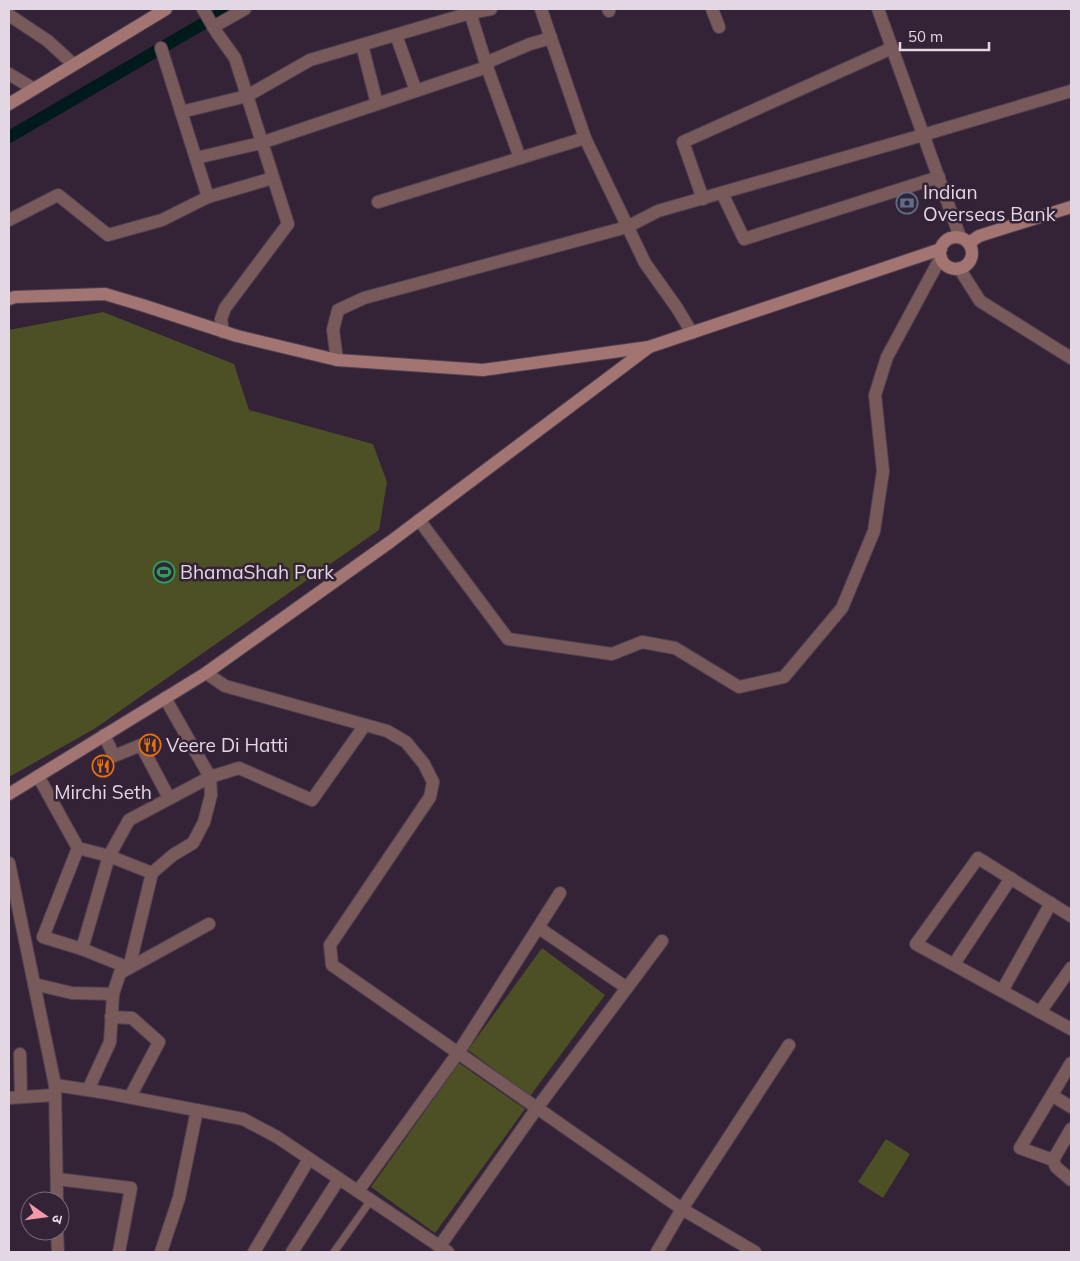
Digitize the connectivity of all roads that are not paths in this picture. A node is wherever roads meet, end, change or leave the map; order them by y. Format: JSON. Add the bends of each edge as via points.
{"nodes":[{"id":1,"x":166,"y":9,"type":"edge"},
{"id":2,"x":204,"y":9,"type":"edge"},
{"id":3,"x":245,"y":9,"type":"edge"},
{"id":4,"x":491,"y":9,"type":"edge"},
{"id":5,"x":540,"y":9,"type":"edge"},
{"id":6,"x":712,"y":9,"type":"edge"},
{"id":7,"x":878,"y":9,"type":"edge"},
{"id":8,"x":469,"y":11,"type":"edge"},
{"id":9,"x":9,"y":16,"type":"edge"},
{"id":10,"x":212,"y":24,"type":"junction"},
{"id":11,"x":720,"y":27,"type":"dead end"},
{"id":12,"x":396,"y":35,"type":"junction"},
{"id":13,"x":550,"y":38,"type":"junction"},
{"id":14,"x":362,"y":45,"type":"junction"},
{"id":15,"x":160,"y":48,"type":"dead end"},
{"id":16,"x":892,"y":48,"type":"junction"},
{"id":17,"x":73,"y":64,"type":"junction"},
{"id":18,"x":487,"y":67,"type":"junction"},
{"id":19,"x":9,"y":74,"type":"edge"},
{"id":20,"x":34,"y":90,"type":"junction"},
{"id":21,"x":1071,"y":90,"type":"edge"},
{"id":22,"x":416,"y":91,"type":"junction"},
{"id":23,"x":247,"y":96,"type":"junction"},
{"id":24,"x":9,"y":104,"type":"edge"},
{"id":25,"x":377,"y":104,"type":"junction"},
{"id":26,"x":182,"y":112,"type":"junction"},
{"id":27,"x":923,"y":135,"type":"junction"},
{"id":28,"x":585,"y":138,"type":"junction"},
{"id":29,"x":262,"y":143,"type":"junction"},
{"id":30,"x":196,"y":158,"type":"junction"},
{"id":31,"x":520,"y":158,"type":"junction"},
{"id":32,"x":939,"y":176,"type":"junction"},
{"id":33,"x":273,"y":178,"type":"junction"},
{"id":34,"x":722,"y":193,"type":"junction"},
{"id":35,"x":208,"y":197,"type":"junction"},
{"id":36,"x":703,"y":198,"type":"junction"},
{"id":37,"x":378,"y":202,"type":"dead end"},
{"id":38,"x":1071,"y":207,"type":"edge"},
{"id":39,"x":9,"y":220,"type":"edge"},
{"id":40,"x":627,"y":227,"type":"junction"},
{"id":41,"x":965,"y":240,"type":"junction"},
{"id":42,"x":941,"y":253,"type":"junction"},
{"id":43,"x":959,"y":268,"type":"junction"},
{"id":44,"x":9,"y":298,"type":"edge"},
{"id":45,"x":224,"y":332,"type":"junction"},
{"id":46,"x":692,"y":333,"type":"junction"},
{"id":47,"x":649,"y":347,"type":"junction"},
{"id":48,"x":1071,"y":358,"type":"edge"},
{"id":49,"x":337,"y":360,"type":"junction"},
{"id":50,"x":419,"y":520,"type":"junction"},
{"id":51,"x":206,"y":673,"type":"junction"},
{"id":52,"x":165,"y":698,"type":"junction"},
{"id":53,"x":365,"y":725,"type":"junction"},
{"id":54,"x":104,"y":735,"type":"junction"},
{"id":55,"x":38,"y":776,"type":"junction"},
{"id":56,"x":210,"y":777,"type":"junction"},
{"id":57,"x":9,"y":794,"type":"edge"},
{"id":58,"x":169,"y":798,"type":"junction"},
{"id":59,"x":78,"y":848,"type":"junction"},
{"id":60,"x":110,"y":856,"type":"junction"},
{"id":61,"x":9,"y":863,"type":"edge"},
{"id":62,"x":152,"y":873,"type":"junction"},
{"id":63,"x":1011,"y":878,"type":"junction"},
{"id":64,"x":560,"y":893,"type":"dead end"},
{"id":65,"x":1051,"y":903,"type":"junction"},
{"id":66,"x":1071,"y":916,"type":"edge"},
{"id":67,"x":209,"y":924,"type":"dead end"},
{"id":68,"x":539,"y":928,"type":"junction"},
{"id":69,"x":662,"y":941,"type":"dead end"},
{"id":70,"x":82,"y":949,"type":"junction"},
{"id":71,"x":954,"y":964,"type":"junction"},
{"id":72,"x":129,"y":968,"type":"junction"},
{"id":73,"x":1071,"y":968,"type":"edge"},
{"id":74,"x":34,"y":984,"type":"junction"},
{"id":75,"x":626,"y":988,"type":"junction"},
{"id":76,"x":1002,"y":991,"type":"junction"},
{"id":77,"x":113,"y":994,"type":"junction"},
{"id":78,"x":1040,"y":1012,"type":"junction"},
{"id":79,"x":111,"y":1017,"type":"junction"},
{"id":80,"x":1071,"y":1028,"type":"edge"},
{"id":81,"x":789,"y":1045,"type":"dead end"},
{"id":82,"x":458,"y":1053,"type":"junction"},
{"id":83,"x":20,"y":1054,"type":"dead end"},
{"id":84,"x":1071,"y":1063,"type":"edge"},
{"id":85,"x":55,"y":1090,"type":"junction"},
{"id":86,"x":88,"y":1090,"type":"junction"},
{"id":87,"x":1053,"y":1096,"type":"junction"},
{"id":88,"x":130,"y":1097,"type":"junction"},
{"id":89,"x":15,"y":1098,"type":"edge"},
{"id":90,"x":1071,"y":1107,"type":"edge"},
{"id":91,"x":537,"y":1108,"type":"junction"},
{"id":92,"x":197,"y":1110,"type":"junction"},
{"id":93,"x":1071,"y":1129,"type":"edge"},
{"id":94,"x":309,"y":1159,"type":"junction"},
{"id":95,"x":1053,"y":1160,"type":"junction"},
{"id":96,"x":57,"y":1179,"type":"junction"},
{"id":97,"x":339,"y":1179,"type":"junction"},
{"id":98,"x":1071,"y":1180,"type":"edge"},
{"id":99,"x":57,"y":1191,"type":"edge"},
{"id":100,"x":358,"y":1192,"type":"junction"},
{"id":101,"x":370,"y":1200,"type":"junction"},
{"id":102,"x":682,"y":1209,"type":"junction"},
{"id":103,"x":443,"y":1249,"type":"edge"},
{"id":104,"x":119,"y":1252,"type":"edge"},
{"id":105,"x":162,"y":1252,"type":"edge"},
{"id":106,"x":254,"y":1252,"type":"edge"},
{"id":107,"x":292,"y":1252,"type":"edge"},
{"id":108,"x":334,"y":1252,"type":"edge"},
{"id":109,"x":658,"y":1252,"type":"edge"},
{"id":110,"x":755,"y":1252,"type":"edge"}],
"edges":[{"from":1,"to":17,"type":"street"},
{"from":2,"to":10,"type":"street"},
{"from":3,"to":10,"type":"street"},
{"from":4,"to":8,"type":"street"},
{"from":5,"to":13,"type":"street"},
{"from":6,"to":11,"type":"street"},
{"from":7,"to":16,"type":"street"},
{"from":8,"to":12,"type":"street"},
{"from":8,"to":18,"type":"street"},
{"from":9,"to":17,"type":"street","via":[[48,41]]},
{"from":10,"to":23,"type":"street","via":[[235,58]]},
{"from":12,"to":14,"type":"street"},
{"from":12,"to":22,"type":"street"},
{"from":13,"to":18,"type":"street","via":[[490,61]]},
{"from":13,"to":28,"type":"street"},
{"from":14,"to":23,"type":"street","via":[[310,60]]},
{"from":14,"to":25,"type":"street"},
{"from":15,"to":26,"type":"street"},
{"from":16,"to":27,"type":"street"},
{"from":16,"to":36,"type":"street","via":[[683,142]]},
{"from":17,"to":20,"type":"street"},
{"from":18,"to":22,"type":"street"},
{"from":18,"to":31,"type":"street"},
{"from":19,"to":20,"type":"street"},
{"from":20,"to":24,"type":"street"},
{"from":21,"to":27,"type":"street"},
{"from":22,"to":25,"type":"street"},
{"from":23,"to":26,"type":"street"},
{"from":23,"to":29,"type":"street"},
{"from":25,"to":29,"type":"street"},
{"from":26,"to":30,"type":"street"},
{"from":27,"to":32,"type":"street"},
{"from":27,"to":34,"type":"street"},
{"from":28,"to":31,"type":"street"},
{"from":28,"to":40,"type":"street"},
{"from":29,"to":30,"type":"street"},
{"from":29,"to":33,"type":"street"},
{"from":30,"to":35,"type":"street"},
{"from":31,"to":37,"type":"street"},
{"from":32,"to":34,"type":"street","via":[[744,239]]},
{"from":32,"to":41,"type":"street"},
{"from":33,"to":35,"type":"street"},
{"from":33,"to":45,"type":"street","via":[[288,224],[225,308],[221,319]]},
{"from":34,"to":36,"type":"street"},
{"from":35,"to":39,"type":"street","via":[[162,220],[108,235],[58,195]]},
{"from":36,"to":40,"type":"street","via":[[658,211]]},
{"from":38,"to":41,"type":"street"},
{"from":40,"to":46,"type":"street","via":[[645,263]]},
{"from":40,"to":49,"type":"street","via":[[364,298],[338,310],[333,330]]},
{"from":41,"to":42,"type":"street","via":[[949,238]]},
{"from":41,"to":43,"type":"street","via":[[972,257],[966,266]]},
{"from":42,"to":43,"type":"street","via":[[947,266]]},
{"from":42,"to":46,"type":"street"},
{"from":42,"to":50,"type":"street","via":[[887,358],[875,395],[883,471],[874,531],[842,608],[784,677],[739,687],[666,646],[642,642],[612,654],[508,639]]},
{"from":43,"to":48,"type":"street","via":[[980,301]]},
{"from":44,"to":45,"type":"street","via":[[105,294]]},
{"from":45,"to":49,"type":"street"},
{"from":46,"to":47,"type":"street"},
{"from":47,"to":49,"type":"street","via":[[484,370]]},
{"from":47,"to":50,"type":"street"},
{"from":50,"to":51,"type":"street"},
{"from":51,"to":52,"type":"street"},
{"from":51,"to":53,"type":"street","via":[[226,686]]},
{"from":52,"to":54,"type":"street"},
{"from":52,"to":56,"type":"street"},
{"from":53,"to":56,"type":"street","via":[[312,800],[239,768]]},
{"from":53,"to":82,"type":"street","via":[[387,731],[406,742],[424,764],[432,782],[430,797],[330,945],[332,965]]},
{"from":54,"to":55,"type":"street"},
{"from":54,"to":58,"type":"street","via":[[114,756],[141,745]]},
{"from":55,"to":57,"type":"street"},
{"from":55,"to":59,"type":"street"},
{"from":56,"to":58,"type":"street"},
{"from":56,"to":62,"type":"street","via":[[209,804],[193,843]]},
{"from":58,"to":60,"type":"street","via":[[129,820]]},
{"from":59,"to":60,"type":"street"},
{"from":59,"to":70,"type":"street","via":[[43,937]]},
{"from":60,"to":62,"type":"street"},
{"from":60,"to":70,"type":"street"},
{"from":61,"to":74,"type":"street"},
{"from":62,"to":72,"type":"street"},
{"from":63,"to":65,"type":"street"},
{"from":63,"to":71,"type":"street"},
{"from":63,"to":71,"type":"street","via":[[978,858],[916,944]]},
{"from":64,"to":68,"type":"street"},
{"from":65,"to":66,"type":"street"},
{"from":65,"to":76,"type":"street"},
{"from":67,"to":72,"type":"street"},
{"from":68,"to":75,"type":"street"},
{"from":68,"to":82,"type":"street"},
{"from":69,"to":75,"type":"street"},
{"from":70,"to":72,"type":"street"},
{"from":71,"to":76,"type":"street"},
{"from":72,"to":77,"type":"street","via":[[120,973]]},
{"from":73,"to":78,"type":"street"},
{"from":74,"to":77,"type":"street","via":[[72,992]]},
{"from":74,"to":85,"type":"street"},
{"from":75,"to":91,"type":"street"},
{"from":76,"to":78,"type":"street"},
{"from":77,"to":79,"type":"street"},
{"from":78,"to":80,"type":"street"},
{"from":79,"to":86,"type":"street","via":[[110,1042]]},
{"from":79,"to":88,"type":"street","via":[[132,1018],[159,1042]]},
{"from":81,"to":102,"type":"street"},
{"from":82,"to":91,"type":"street"},
{"from":82,"to":100,"type":"street"},
{"from":83,"to":89,"type":"street"},
{"from":84,"to":87,"type":"street"},
{"from":85,"to":86,"type":"street"},
{"from":85,"to":89,"type":"street"},
{"from":85,"to":96,"type":"street"},
{"from":86,"to":88,"type":"street"},
{"from":87,"to":90,"type":"street"},
{"from":87,"to":95,"type":"street","via":[[1020,1148]]},
{"from":88,"to":92,"type":"street"},
{"from":91,"to":102,"type":"street"},
{"from":91,"to":103,"type":"street"},
{"from":92,"to":94,"type":"street","via":[[243,1119]]},
{"from":92,"to":105,"type":"street","via":[[179,1198]]},
{"from":93,"to":95,"type":"street"},
{"from":94,"to":97,"type":"street"},
{"from":94,"to":106,"type":"street"},
{"from":95,"to":98,"type":"street"},
{"from":96,"to":99,"type":"street"},
{"from":96,"to":104,"type":"street","via":[[131,1188]]},
{"from":97,"to":100,"type":"street"},
{"from":97,"to":107,"type":"street"},
{"from":100,"to":101,"type":"street"},
{"from":101,"to":103,"type":"street"},
{"from":101,"to":108,"type":"lane"},
{"from":102,"to":109,"type":"street"},
{"from":102,"to":110,"type":"street"}]}
